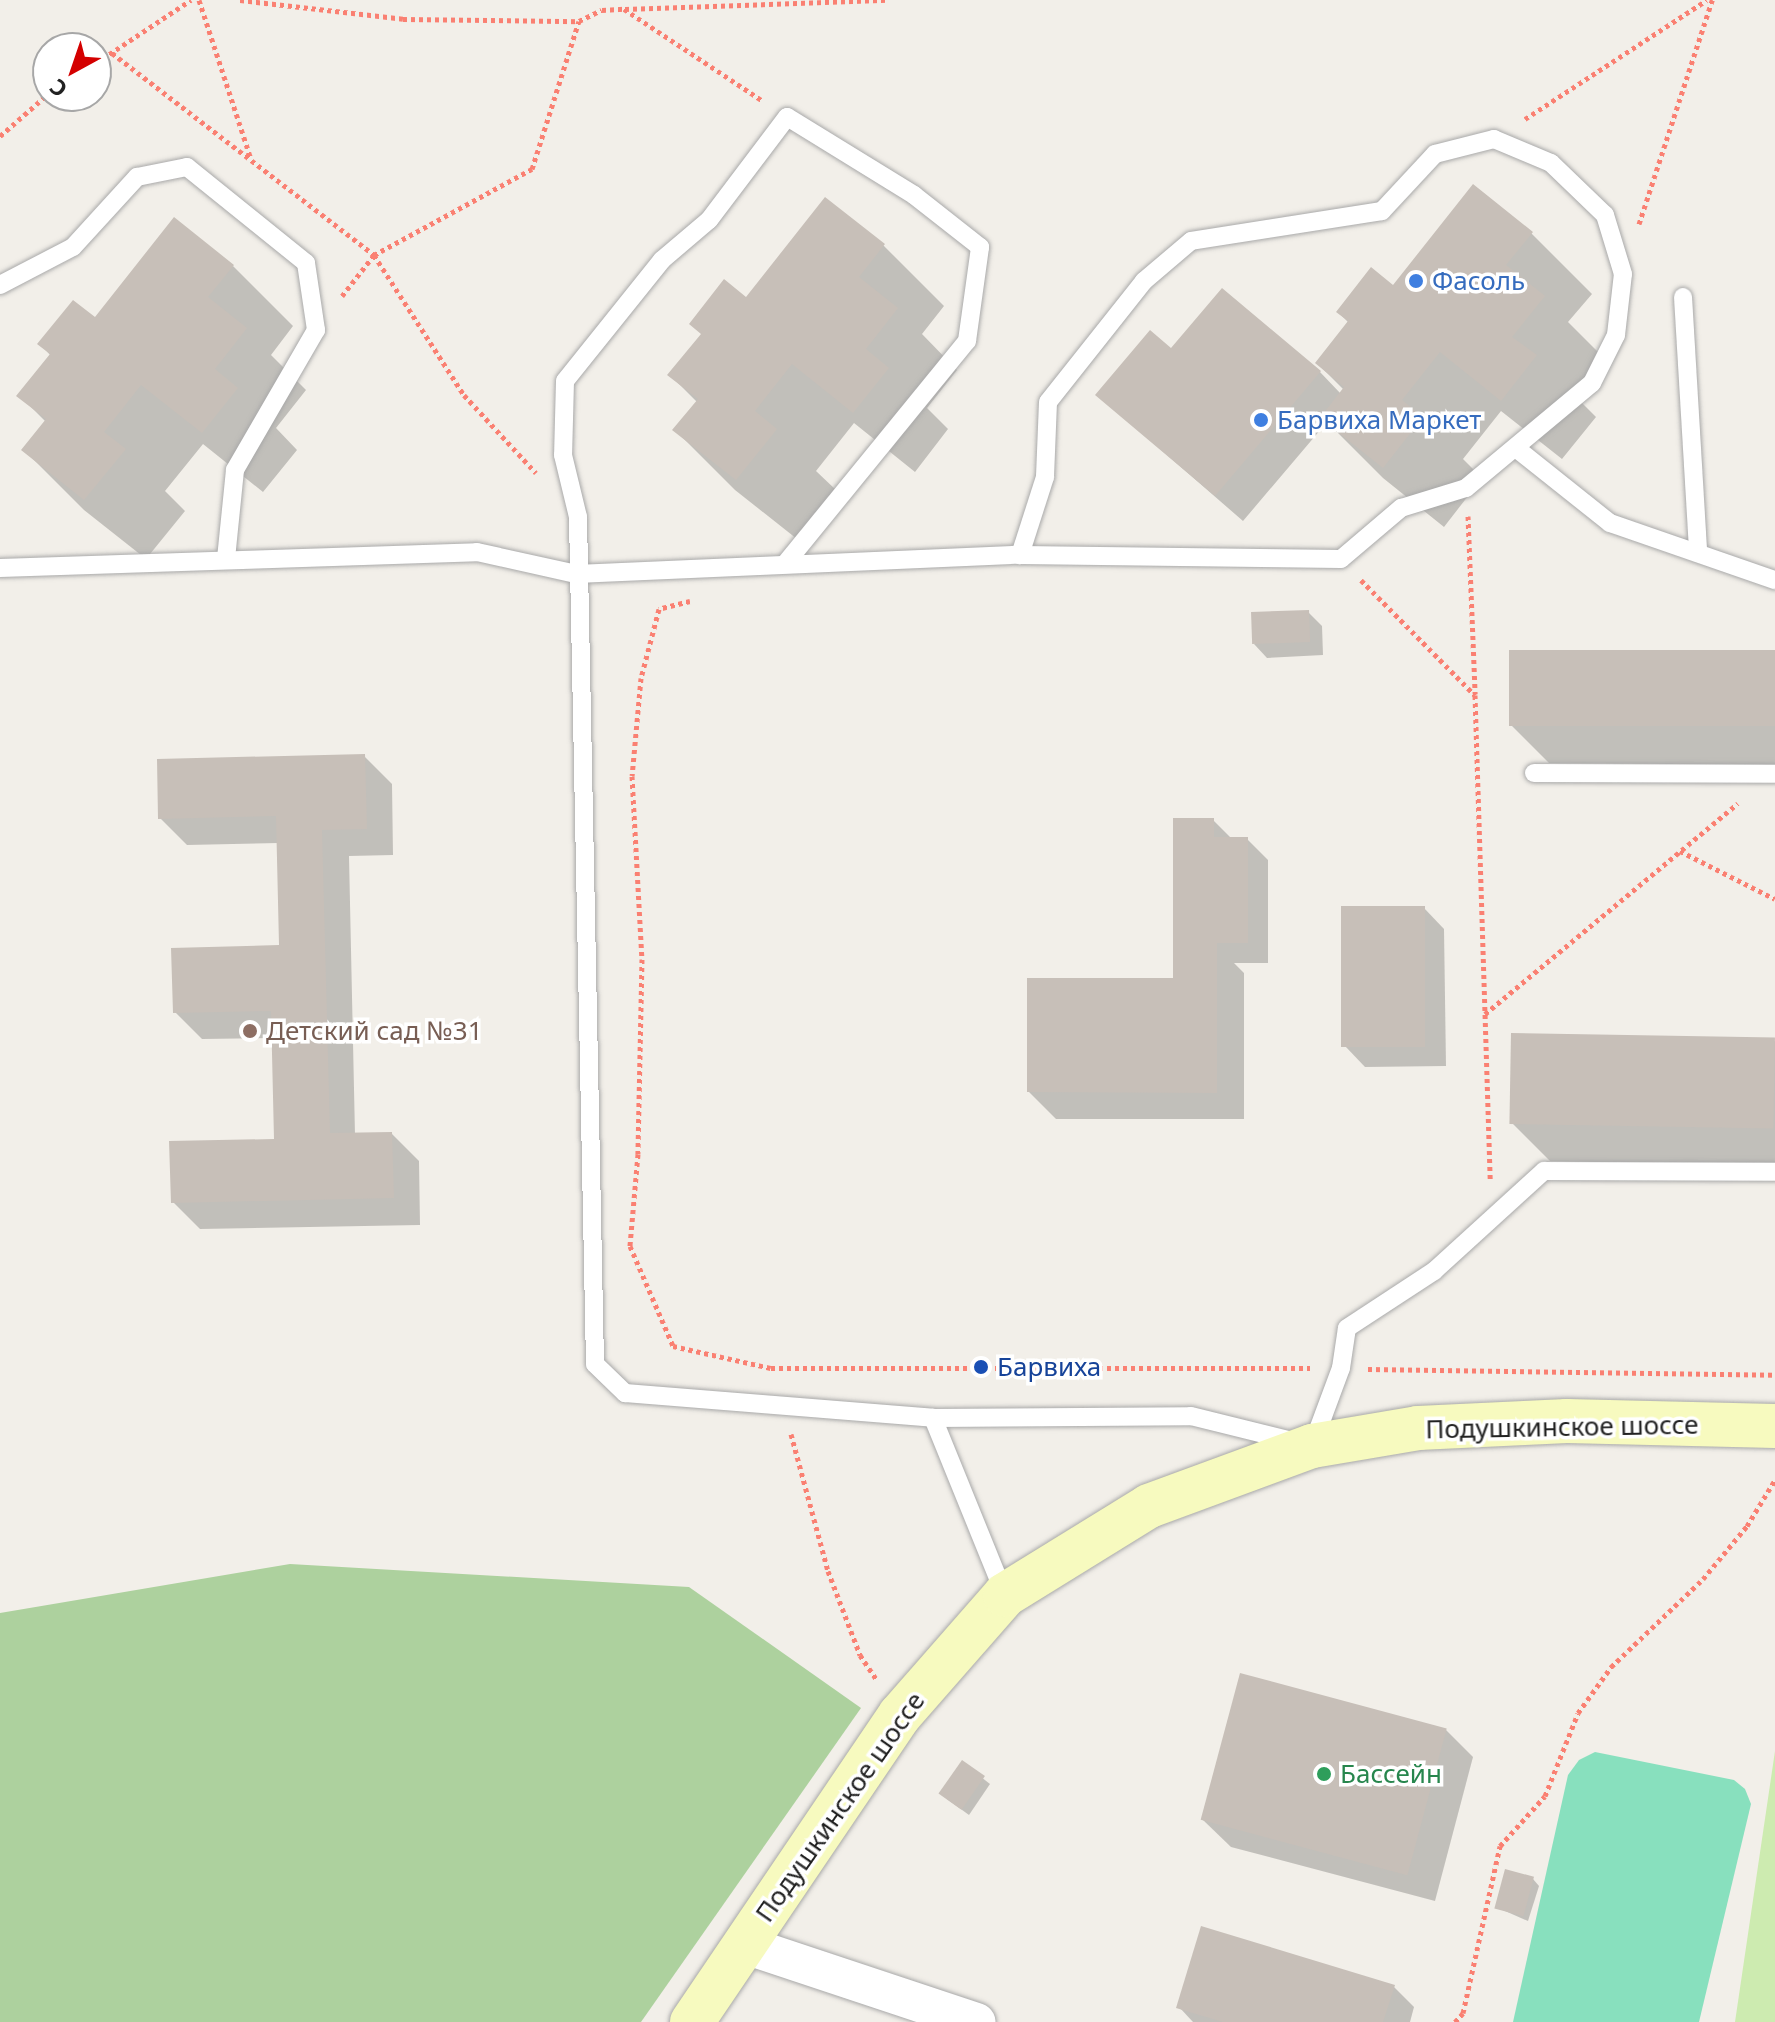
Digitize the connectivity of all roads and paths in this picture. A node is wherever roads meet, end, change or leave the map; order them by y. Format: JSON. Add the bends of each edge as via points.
{"nodes":[{"id":1,"x":191,"y":0,"type":"edge"},
{"id":2,"x":199,"y":0,"type":"edge"},
{"id":3,"x":240,"y":0,"type":"edge"},
{"id":4,"x":888,"y":0,"type":"edge"},
{"id":5,"x":1709,"y":0,"type":"edge"},
{"id":6,"x":624,"y":9,"type":"junction"},
{"id":7,"x":579,"y":21,"type":"junction"},
{"id":8,"x":112,"y":53,"type":"joint"},
{"id":9,"x":32,"y":108,"type":"edge"},
{"id":10,"x":787,"y":117,"type":"junction"},
{"id":11,"x":0,"y":136,"type":"edge"},
{"id":12,"x":1494,"y":139,"type":"junction"},
{"id":13,"x":252,"y":161,"type":"junction"},
{"id":14,"x":374,"y":255,"type":"junction"},
{"id":15,"x":1623,"y":274,"type":"junction"},
{"id":16,"x":0,"y":285,"type":"edge"},
{"id":17,"x":1683,"y":297,"type":"dead end"},
{"id":18,"x":316,"y":330,"type":"junction"},
{"id":19,"x":1517,"y":449,"type":"junction"},
{"id":20,"x":1466,"y":488,"type":"junction"},
{"id":21,"x":578,"y":517,"type":"junction"},
{"id":22,"x":1698,"y":553,"type":"junction"},
{"id":23,"x":1020,"y":555,"type":"junction"},
{"id":24,"x":226,"y":558,"type":"junction"},
{"id":25,"x":1341,"y":559,"type":"junction"},
{"id":26,"x":785,"y":564,"type":"junction"},
{"id":27,"x":0,"y":568,"type":"edge"},
{"id":28,"x":576,"y":574,"type":"junction"},
{"id":29,"x":1775,"y":580,"type":"edge"},
{"id":30,"x":696,"y":599,"type":"dead end"},
{"id":31,"x":1475,"y":695,"type":"junction"},
{"id":32,"x":1534,"y":773,"type":"dead end"},
{"id":33,"x":1774,"y":774,"type":"edge"},
{"id":34,"x":1680,"y":851,"type":"junction"},
{"id":35,"x":1775,"y":899,"type":"edge"},
{"id":36,"x":1485,"y":1014,"type":"junction"},
{"id":37,"x":1775,"y":1172,"type":"edge"},
{"id":38,"x":1491,"y":1216,"type":"junction"},
{"id":39,"x":771,"y":1368,"type":"junction"},
{"id":40,"x":1341,"y":1368,"type":"junction"},
{"id":41,"x":1775,"y":1375,"type":"edge"},
{"id":42,"x":784,"y":1407,"type":"junction"},
{"id":43,"x":933,"y":1418,"type":"junction"},
{"id":44,"x":1775,"y":1426,"type":"edge"},
{"id":45,"x":1312,"y":1446,"type":"junction"},
{"id":46,"x":1775,"y":1480,"type":"edge"},
{"id":47,"x":1005,"y":1595,"type":"junction"},
{"id":48,"x":900,"y":1715,"type":"junction"},
{"id":49,"x":745,"y":1945,"type":"junction"},
{"id":50,"x":692,"y":2022,"type":"edge"},
{"id":51,"x":977,"y":2022,"type":"edge"},
{"id":52,"x":1455,"y":2022,"type":"edge"}],
"edges":[{"from":1,"to":8,"type":"path"},
{"from":2,"to":13,"type":"path"},
{"from":3,"to":7,"type":"path","via":[[403,19]]},
{"from":4,"to":6,"type":"path"},
{"from":5,"to":12,"type":"path"},
{"from":5,"to":15,"type":"path"},
{"from":6,"to":7,"type":"path","via":[[602,10]]},
{"from":6,"to":10,"type":"path"},
{"from":7,"to":14,"type":"path","via":[[532,169]]},
{"from":8,"to":13,"type":"path"},
{"from":9,"to":11,"type":"path"},
{"from":10,"to":21,"type":"lane","via":[[709,220],[662,260],[565,381],[563,455]]},
{"from":10,"to":26,"type":"lane","via":[[914,195],[980,247],[967,341]]},
{"from":12,"to":15,"type":"lane","via":[[1551,163],[1605,215]]},
{"from":12,"to":23,"type":"lane","via":[[1435,154],[1382,211],[1191,241],[1144,281],[1048,402],[1045,477]]},
{"from":13,"to":14,"type":"path"},
{"from":14,"to":18,"type":"path"},
{"from":14,"to":21,"type":"path","via":[[464,395]]},
{"from":15,"to":19,"type":"lane","via":[[1616,335],[1592,383]]},
{"from":16,"to":18,"type":"lane","via":[[73,247],[137,177],[187,167],[306,263]]},
{"from":17,"to":22,"type":"lane"},
{"from":18,"to":24,"type":"lane","via":[[235,470]]},
{"from":19,"to":20,"type":"lane"},
{"from":19,"to":22,"type":"lane","via":[[1610,523]]},
{"from":20,"to":25,"type":"lane","via":[[1401,508]]},
{"from":20,"to":31,"type":"path"},
{"from":21,"to":28,"type":"lane"},
{"from":22,"to":29,"type":"lane"},
{"from":23,"to":25,"type":"lane"},
{"from":23,"to":26,"type":"lane"},
{"from":24,"to":27,"type":"lane"},
{"from":24,"to":28,"type":"lane","via":[[477,552]]},
{"from":25,"to":31,"type":"path"},
{"from":26,"to":28,"type":"lane"},
{"from":28,"to":42,"type":"lane","via":[[595,1364],[625,1393]]},
{"from":30,"to":39,"type":"path","via":[[659,609],[641,678],[632,776],[642,959],[638,1154],[630,1246],[673,1346]]},
{"from":31,"to":36,"type":"path"},
{"from":32,"to":33,"type":"lane"},
{"from":33,"to":34,"type":"path"},
{"from":34,"to":35,"type":"path"},
{"from":34,"to":36,"type":"path"},
{"from":36,"to":38,"type":"path"},
{"from":37,"to":38,"type":"lane","via":[[1544,1171]]},
{"from":38,"to":40,"type":"lane","via":[[1434,1271],[1347,1328]]},
{"from":39,"to":40,"type":"path"},
{"from":39,"to":42,"type":"path"},
{"from":40,"to":41,"type":"path"},
{"from":40,"to":45,"type":"lane"},
{"from":42,"to":43,"type":"lane"},
{"from":42,"to":48,"type":"path","via":[[828,1571],[849,1627],[860,1655]]},
{"from":43,"to":45,"type":"lane","via":[[1191,1416]]},
{"from":43,"to":47,"type":"lane"},
{"from":44,"to":45,"type":"main road","name":"Подушкинское шоссе","via":[[1567,1421],[1418,1428]]},
{"from":45,"to":47,"type":"main road","name":"Подушкинское шоссе","via":[[1149,1506]]},
{"from":46,"to":52,"type":"path","via":[[1721,1558],[1659,1626],[1611,1667],[1578,1713],[1545,1796],[1500,1846],[1463,2013]]},
{"from":47,"to":48,"type":"main road","name":"Подушкинское шоссе"},
{"from":48,"to":49,"type":"main road","name":"Подушкинское шоссе"},
{"from":49,"to":50,"type":"main road","name":"Подушкинское шоссе"},
{"from":49,"to":51,"type":"street"}]}
